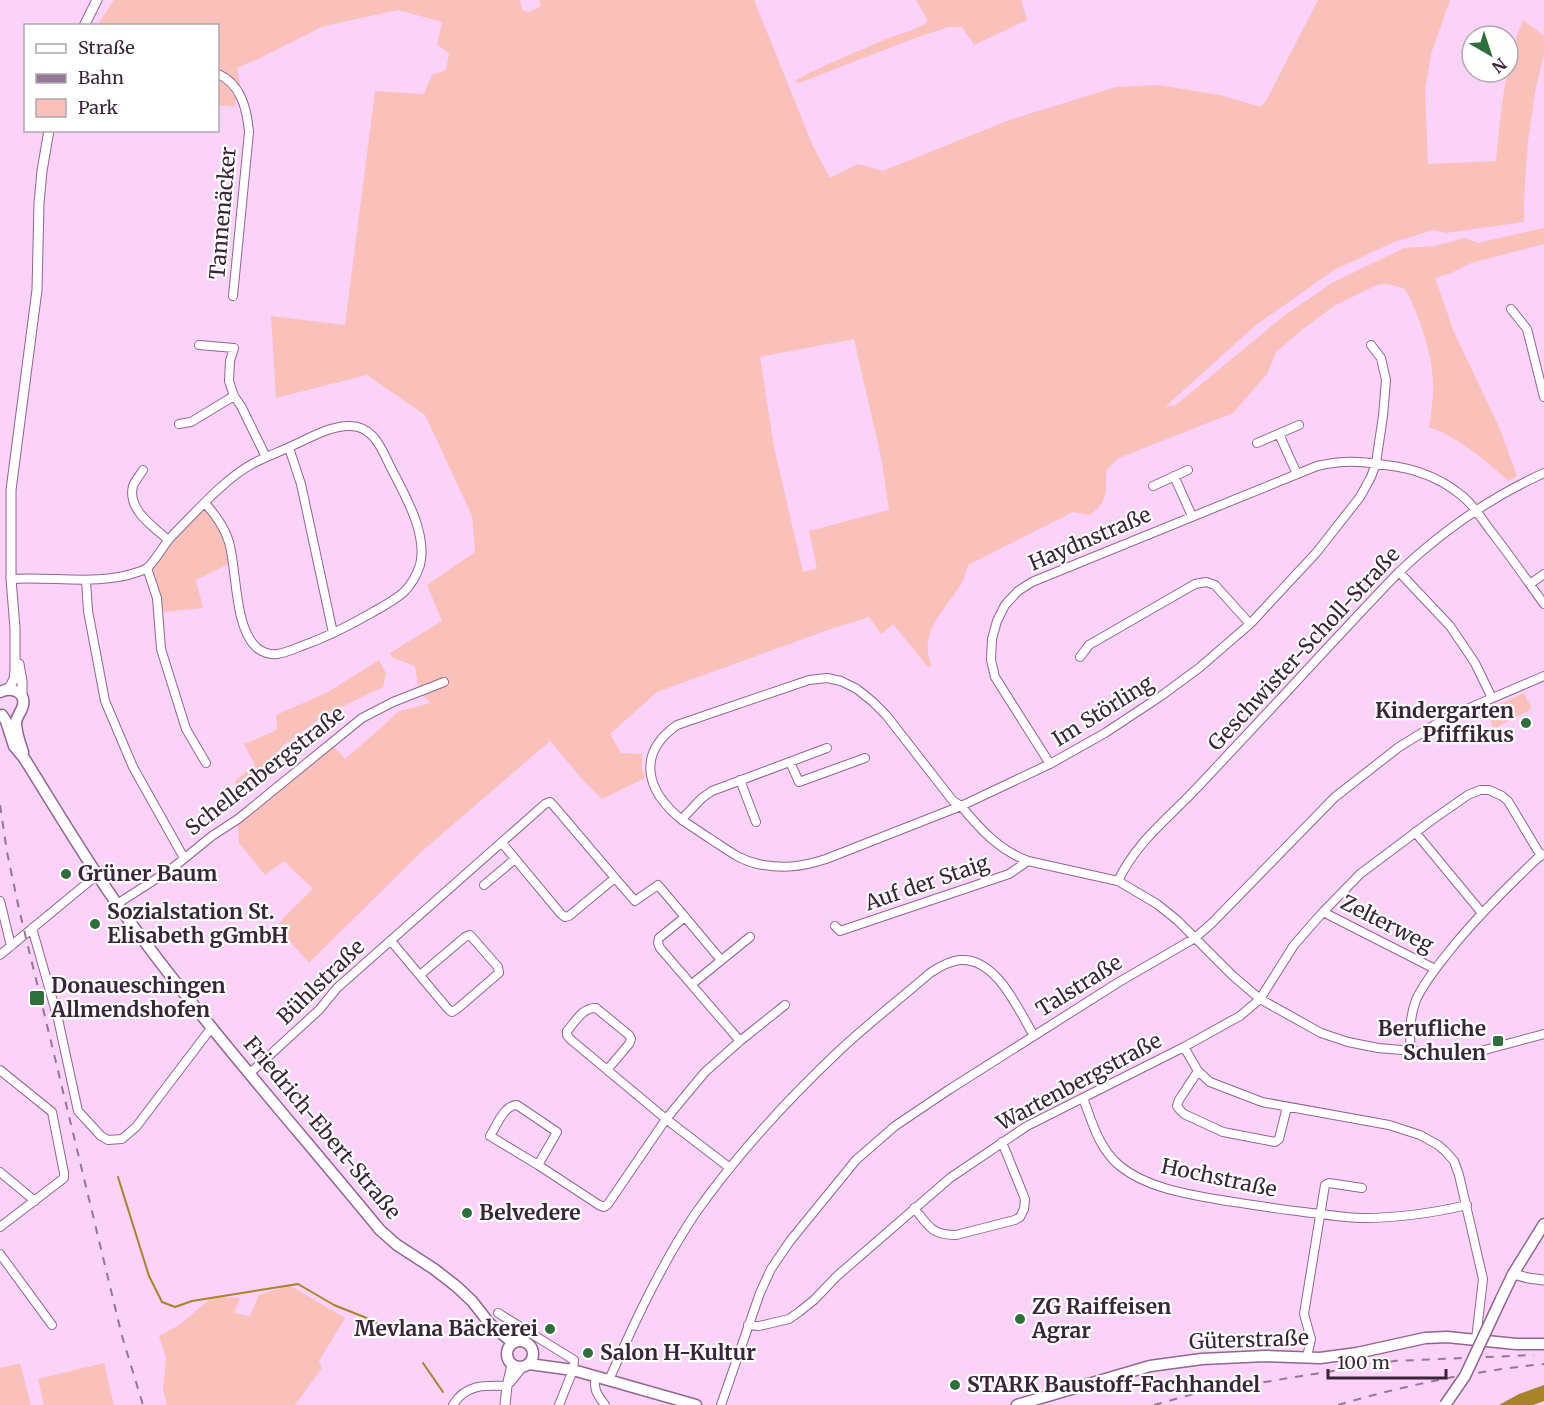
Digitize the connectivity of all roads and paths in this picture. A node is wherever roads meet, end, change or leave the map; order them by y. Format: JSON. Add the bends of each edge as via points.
{"nodes":[{"id":1,"x":97,"y":0,"type":"edge"},
{"id":2,"x":85,"y":24,"type":"edge"},
{"id":3,"x":219,"y":75,"type":"edge"},
{"id":4,"x":49,"y":132,"type":"edge"},
{"id":5,"x":233,"y":296,"type":"dead end"},
{"id":6,"x":1511,"y":309,"type":"dead end"},
{"id":7,"x":199,"y":345,"type":"dead end"},
{"id":8,"x":1371,"y":345,"type":"dead end"},
{"id":9,"x":234,"y":396,"type":"junction"},
{"id":10,"x":1544,"y":398,"type":"edge"},
{"id":11,"x":179,"y":424,"type":"dead end"},
{"id":12,"x":1299,"y":425,"type":"dead end"},
{"id":13,"x":1279,"y":434,"type":"junction"},
{"id":14,"x":1257,"y":443,"type":"dead end"},
{"id":15,"x":289,"y":448,"type":"junction"},
{"id":16,"x":266,"y":457,"type":"junction"},
{"id":17,"x":1376,"y":463,"type":"junction"},
{"id":18,"x":143,"y":470,"type":"dead end"},
{"id":19,"x":1188,"y":470,"type":"dead end"},
{"id":20,"x":1544,"y":473,"type":"edge"},
{"id":21,"x":1297,"y":474,"type":"junction"},
{"id":22,"x":1174,"y":476,"type":"junction"},
{"id":23,"x":1153,"y":486,"type":"dead end"},
{"id":24,"x":205,"y":503,"type":"junction"},
{"id":25,"x":1475,"y":510,"type":"junction"},
{"id":26,"x":1192,"y":516,"type":"junction"},
{"id":27,"x":168,"y":540,"type":"junction"},
{"id":28,"x":147,"y":568,"type":"junction"},
{"id":29,"x":1399,"y":572,"type":"junction"},
{"id":30,"x":1544,"y":574,"type":"edge"},
{"id":31,"x":11,"y":579,"type":"junction"},
{"id":32,"x":86,"y":580,"type":"junction"},
{"id":33,"x":1530,"y":584,"type":"junction"},
{"id":34,"x":1544,"y":604,"type":"edge"},
{"id":35,"x":1250,"y":624,"type":"junction"},
{"id":36,"x":333,"y":633,"type":"junction"},
{"id":37,"x":14,"y":644,"type":"junction"},
{"id":38,"x":1080,"y":657,"type":"dead end"},
{"id":39,"x":1544,"y":676,"type":"edge"},
{"id":40,"x":444,"y":682,"type":"dead end"},
{"id":41,"x":2,"y":690,"type":"edge"},
{"id":42,"x":22,"y":696,"type":"junction"},
{"id":43,"x":1492,"y":698,"type":"junction"},
{"id":44,"x":19,"y":713,"type":"junction"},
{"id":45,"x":2,"y":715,"type":"edge"},
{"id":46,"x":827,"y":748,"type":"dead end"},
{"id":47,"x":24,"y":758,"type":"junction"},
{"id":48,"x":865,"y":758,"type":"dead end"},
{"id":49,"x":790,"y":762,"type":"junction"},
{"id":50,"x":206,"y":764,"type":"dead end"},
{"id":51,"x":1050,"y":764,"type":"junction"},
{"id":52,"x":740,"y":780,"type":"junction"},
{"id":53,"x":961,"y":806,"type":"junction"},
{"id":54,"x":682,"y":819,"type":"junction"},
{"id":55,"x":756,"y":822,"type":"dead end"},
{"id":56,"x":1415,"y":832,"type":"junction"},
{"id":57,"x":501,"y":843,"type":"junction"},
{"id":58,"x":1542,"y":854,"type":"edge"},
{"id":59,"x":184,"y":858,"type":"junction"},
{"id":60,"x":515,"y":859,"type":"junction"},
{"id":61,"x":1028,"y":861,"type":"junction"},
{"id":62,"x":97,"y":875,"type":"junction"},
{"id":63,"x":615,"y":878,"type":"junction"},
{"id":64,"x":1118,"y":881,"type":"junction"},
{"id":65,"x":484,"y":885,"type":"dead end"},
{"id":66,"x":0,"y":901,"type":"edge"},
{"id":67,"x":117,"y":904,"type":"junction"},
{"id":68,"x":1323,"y":912,"type":"junction"},
{"id":69,"x":1482,"y":913,"type":"junction"},
{"id":70,"x":685,"y":917,"type":"junction"},
{"id":71,"x":835,"y":926,"type":"dead end"},
{"id":72,"x":32,"y":928,"type":"junction"},
{"id":73,"x":750,"y":937,"type":"dead end"},
{"id":74,"x":1196,"y":938,"type":"junction"},
{"id":75,"x":391,"y":941,"type":"junction"},
{"id":76,"x":11,"y":946,"type":"junction"},
{"id":77,"x":0,"y":955,"type":"edge"},
{"id":78,"x":721,"y":960,"type":"junction"},
{"id":79,"x":1435,"y":969,"type":"junction"},
{"id":80,"x":420,"y":975,"type":"junction"},
{"id":81,"x":692,"y":984,"type":"junction"},
{"id":82,"x":1260,"y":999,"type":"junction"},
{"id":83,"x":785,"y":1005,"type":"dead end"},
{"id":84,"x":212,"y":1027,"type":"junction"},
{"id":85,"x":1544,"y":1034,"type":"edge"},
{"id":86,"x":1034,"y":1036,"type":"junction"},
{"id":87,"x":740,"y":1041,"type":"junction"},
{"id":88,"x":1184,"y":1047,"type":"junction"},
{"id":89,"x":1411,"y":1050,"type":"junction"},
{"id":90,"x":0,"y":1070,"type":"edge"},
{"id":91,"x":607,"y":1070,"type":"junction"},
{"id":92,"x":1198,"y":1071,"type":"junction"},
{"id":93,"x":249,"y":1074,"type":"junction"},
{"id":94,"x":1083,"y":1098,"type":"junction"},
{"id":95,"x":1287,"y":1107,"type":"junction"},
{"id":96,"x":666,"y":1119,"type":"junction"},
{"id":97,"x":1002,"y":1142,"type":"junction"},
{"id":98,"x":538,"y":1165,"type":"junction"},
{"id":99,"x":730,"y":1168,"type":"junction"},
{"id":100,"x":0,"y":1173,"type":"edge"},
{"id":101,"x":1362,"y":1188,"type":"dead end"},
{"id":102,"x":35,"y":1201,"type":"junction"},
{"id":103,"x":1467,"y":1205,"type":"junction"},
{"id":104,"x":914,"y":1208,"type":"junction"},
{"id":105,"x":1320,"y":1214,"type":"junction"},
{"id":106,"x":1544,"y":1224,"type":"edge"},
{"id":107,"x":0,"y":1227,"type":"edge"},
{"id":108,"x":0,"y":1254,"type":"edge"},
{"id":109,"x":1513,"y":1274,"type":"junction"},
{"id":110,"x":1544,"y":1280,"type":"edge"},
{"id":111,"x":498,"y":1313,"type":"dead end"},
{"id":112,"x":52,"y":1325,"type":"dead end"},
{"id":113,"x":748,"y":1325,"type":"junction"},
{"id":114,"x":1481,"y":1340,"type":"junction"},
{"id":115,"x":1544,"y":1344,"type":"edge"},
{"id":116,"x":510,"y":1347,"type":"junction"},
{"id":117,"x":1306,"y":1357,"type":"junction"},
{"id":118,"x":524,"y":1363,"type":"junction"},
{"id":119,"x":573,"y":1370,"type":"junction"},
{"id":120,"x":596,"y":1376,"type":"junction"},
{"id":121,"x":609,"y":1380,"type":"junction"},
{"id":122,"x":507,"y":1386,"type":"junction"},
{"id":123,"x":453,"y":1405,"type":"edge"},
{"id":124,"x":505,"y":1405,"type":"edge"},
{"id":125,"x":559,"y":1405,"type":"edge"},
{"id":126,"x":605,"y":1405,"type":"edge"},
{"id":127,"x":696,"y":1405,"type":"edge"},
{"id":128,"x":721,"y":1405,"type":"edge"},
{"id":129,"x":1017,"y":1405,"type":"edge"},
{"id":130,"x":1445,"y":1405,"type":"edge"}],
"edges":[{"from":1,"to":2,"type":"street"},
{"from":3,"to":5,"type":"street","name":"Tannenäcker","via":[[242,98],[249,132]]},
{"from":4,"to":31,"type":"street","name":"Friedrich-Ebert-Straße","via":[[39,203],[37,290],[11,490]]},
{"from":6,"to":10,"type":"street","via":[[1527,329]]},
{"from":7,"to":9,"type":"street","via":[[234,348],[229,381]]},
{"from":8,"to":17,"type":"street","name":"Im Störling","via":[[1381,358],[1386,380]]},
{"from":9,"to":11,"type":"street","via":[[191,422]]},
{"from":9,"to":16,"type":"street"},
{"from":12,"to":13,"type":"street"},
{"from":13,"to":14,"type":"street"},
{"from":13,"to":21,"type":"street"},
{"from":15,"to":16,"type":"street"},
{"from":15,"to":36,"type":"street","via":[[302,484]]},
{"from":15,"to":36,"type":"street","via":[[320,432],[345,425],[370,432],[407,499],[419,532],[421,563],[405,591]]},
{"from":16,"to":24,"type":"street","via":[[228,481]]},
{"from":17,"to":21,"type":"street","name":"Haydnstraße","via":[[1335,461]]},
{"from":17,"to":25,"type":"street","name":"Haydnstraße","via":[[1429,476],[1462,495]]},
{"from":17,"to":35,"type":"street","name":"Im Störling","via":[[1360,497],[1316,553]]},
{"from":18,"to":27,"type":"street","via":[[133,485],[132,498],[136,509]]},
{"from":19,"to":22,"type":"street","name":"Haydnstraße"},
{"from":20,"to":25,"type":"street","name":"Geschwister-Scholl-Straße"},
{"from":21,"to":26,"type":"street","name":"Haydnstraße"},
{"from":22,"to":23,"type":"street","name":"Haydnstraße"},
{"from":22,"to":26,"type":"street"},
{"from":24,"to":27,"type":"street"},
{"from":24,"to":36,"type":"street","via":[[218,518],[229,542],[245,629],[257,648],[276,654]]},
{"from":25,"to":29,"type":"street","name":"Geschwister-Scholl-Straße"},
{"from":25,"to":33,"type":"street","name":"Haydnstraße"},
{"from":26,"to":51,"type":"street","name":"Haydnstraße","via":[[1032,582],[1005,605],[992,639],[995,677]]},
{"from":27,"to":28,"type":"street"},
{"from":28,"to":32,"type":"street","via":[[111,579]]},
{"from":28,"to":50,"type":"street","via":[[157,598],[160,649],[186,729]]},
{"from":29,"to":43,"type":"street","via":[[1450,626]]},
{"from":29,"to":64,"type":"street","name":"Geschwister-Scholl-Straße","via":[[1153,831]]},
{"from":30,"to":33,"type":"street"},
{"from":31,"to":32,"type":"street"},
{"from":31,"to":37,"type":"street","name":"Friedrich-Ebert-Straße"},
{"from":32,"to":59,"type":"street","via":[[105,701],[133,767]]},
{"from":33,"to":34,"type":"street","name":"Haydnstraße"},
{"from":35,"to":38,"type":"street","via":[[1215,585],[1195,584],[1089,645]]},
{"from":35,"to":51,"type":"street","name":"Im Störling","via":[[1152,703]]},
{"from":37,"to":41,"type":"street","name":"Friedrich-Ebert-Straße","via":[[14,679],[10,687]]},
{"from":37,"to":42,"type":"street","name":"Friedrich-Ebert-Straße"},
{"from":39,"to":43,"type":"street","name":"Talstraße"},
{"from":40,"to":59,"type":"street","name":"Schellenbergstraße","via":[[362,718]]},
{"from":41,"to":42,"type":"main road","name":"Friedrich-Ebert-Straße","via":[[17,691]]},
{"from":42,"to":44,"type":"main road","name":"Friedrich-Ebert-Straße"},
{"from":43,"to":74,"type":"street","name":"Talstraße","via":[[1425,730],[1335,797]]},
{"from":44,"to":45,"type":"main road","name":"Friedrich-Ebert-Straße","via":[[12,717]]},
{"from":44,"to":47,"type":"main road","name":"Friedrich-Ebert-Straße","via":[[16,725]]},
{"from":45,"to":47,"type":"main road","name":"Friedrich-Ebert-Straße","via":[[14,746]]},
{"from":46,"to":49,"type":"street"},
{"from":47,"to":62,"type":"main road","name":"Friedrich-Ebert-Straße"},
{"from":48,"to":49,"type":"street","via":[[798,783]]},
{"from":49,"to":52,"type":"street"},
{"from":51,"to":53,"type":"street","name":"Im Störling"},
{"from":52,"to":54,"type":"street","via":[[712,791]]},
{"from":52,"to":55,"type":"street"},
{"from":53,"to":54,"type":"street","name":"Im Störling","via":[[804,866],[779,867],[741,859]]},
{"from":53,"to":54,"type":"street","name":"Im Störling","via":[[873,702],[857,689],[827,678],[809,680],[669,731],[653,753],[651,779],[658,793]]},
{"from":53,"to":61,"type":"street","name":"Im Störling","via":[[983,832],[1014,856]]},
{"from":56,"to":58,"type":"street","name":"Wartenbergstraße","via":[[1468,795],[1489,790],[1508,801]]},
{"from":56,"to":68,"type":"street","name":"Wartenbergstraße","via":[[1360,874]]},
{"from":56,"to":69,"type":"street"},
{"from":57,"to":60,"type":"street"},
{"from":57,"to":63,"type":"street","name":"Bühlstraße","via":[[550,802]]},
{"from":57,"to":75,"type":"street","name":"Bühlstraße"},
{"from":58,"to":69,"type":"street"},
{"from":59,"to":67,"type":"street","name":"Schellenbergstraße"},
{"from":60,"to":63,"type":"street","via":[[565,917]]},
{"from":60,"to":65,"type":"street"},
{"from":61,"to":64,"type":"street","name":"Im Störling"},
{"from":61,"to":71,"type":"street","name":"Auf der Staig","via":[[1010,874],[908,909],[840,931]]},
{"from":62,"to":67,"type":"main road","name":"Friedrich-Ebert-Straße"},
{"from":62,"to":72,"type":"street"},
{"from":63,"to":70,"type":"street","name":"Bühlstraße","via":[[635,901],[658,885]]},
{"from":64,"to":74,"type":"street","name":"Im Störling","via":[[1157,904]]},
{"from":66,"to":76,"type":"street"},
{"from":67,"to":84,"type":"main road","name":"Friedrich-Ebert-Straße"},
{"from":68,"to":79,"type":"street","name":"Zelterweg"},
{"from":68,"to":82,"type":"street","name":"Wartenbergstraße","via":[[1294,945]]},
{"from":69,"to":79,"type":"street"},
{"from":70,"to":78,"type":"street"},
{"from":70,"to":81,"type":"street","via":[[658,943]]},
{"from":72,"to":76,"type":"street"},
{"from":72,"to":84,"type":"street","via":[[58,1019],[78,1111],[100,1136],[122,1139],[136,1127]]},
{"from":73,"to":78,"type":"street"},
{"from":74,"to":82,"type":"street","name":"Im Störling"},
{"from":74,"to":86,"type":"street","name":"Talstraße"},
{"from":75,"to":80,"type":"street","name":"Bühlstraße"},
{"from":75,"to":93,"type":"street","name":"Bühlstraße"},
{"from":76,"to":77,"type":"street"},
{"from":78,"to":81,"type":"street"},
{"from":79,"to":89,"type":"street","via":[[1411,1018]]},
{"from":80,"to":80,"type":"street","name":"Bühlstraße","via":[[470,935],[499,973],[453,1012]]},
{"from":81,"to":87,"type":"street"},
{"from":82,"to":88,"type":"street","name":"Wartenbergstraße","via":[[1240,1016]]},
{"from":82,"to":89,"type":"street","name":"Im Störling","via":[[1321,1033],[1378,1048]]},
{"from":83,"to":87,"type":"street"},
{"from":84,"to":93,"type":"main road","name":"Friedrich-Ebert-Straße"},
{"from":85,"to":89,"type":"street","name":"Im Störling","via":[[1481,1051],[1449,1054]]},
{"from":86,"to":99,"type":"street","via":[[1008,992],[985,967],[973,961],[944,964],[841,1049],[784,1104]]},
{"from":86,"to":113,"type":"street","name":"Talstraße","via":[[895,1126],[856,1160],[771,1269]]},
{"from":87,"to":96,"type":"street","via":[[705,1072]]},
{"from":88,"to":92,"type":"street"},
{"from":88,"to":94,"type":"street","name":"Wartenbergstraße"},
{"from":90,"to":102,"type":"street","via":[[52,1112],[64,1178]]},
{"from":91,"to":91,"type":"street","via":[[567,1035],[590,1008],[596,1008],[631,1040]]},
{"from":91,"to":96,"type":"street"},
{"from":92,"to":95,"type":"street","via":[[1210,1082],[1232,1091]]},
{"from":92,"to":95,"type":"street","via":[[1178,1106],[1184,1114],[1223,1132],[1275,1142]]},
{"from":93,"to":116,"type":"main road","name":"Friedrich-Ebert-Straße","via":[[380,1230],[456,1286]]},
{"from":94,"to":97,"type":"street","name":"Wartenbergstraße"},
{"from":94,"to":105,"type":"street","name":"Hochstraße","via":[[1100,1142],[1119,1165],[1139,1178],[1196,1195]]},
{"from":95,"to":103,"type":"street","via":[[1389,1125],[1420,1135],[1454,1161]]},
{"from":96,"to":98,"type":"street","via":[[604,1207]]},
{"from":96,"to":99,"type":"street"},
{"from":97,"to":104,"type":"street","name":"Wartenbergstraße"},
{"from":97,"to":104,"type":"street","via":[[1025,1199],[1020,1217],[948,1235],[932,1230]]},
{"from":98,"to":98,"type":"street","via":[[490,1136],[513,1105],[557,1132]]},
{"from":99,"to":121,"type":"street","via":[[676,1246],[634,1323]]},
{"from":100,"to":102,"type":"street"},
{"from":101,"to":105,"type":"street","via":[[1325,1185]]},
{"from":102,"to":107,"type":"street"},
{"from":103,"to":105,"type":"street","name":"Hochstraße","via":[[1402,1216]]},
{"from":103,"to":114,"type":"street","via":[[1484,1279]]},
{"from":104,"to":113,"type":"street","name":"Wartenbergstraße","via":[[799,1312],[772,1323]]},
{"from":105,"to":117,"type":"street","via":[[1304,1314],[1311,1339]]},
{"from":106,"to":109,"type":"main road"},
{"from":108,"to":112,"type":"street"},
{"from":109,"to":110,"type":"street"},
{"from":109,"to":130,"type":"main road","bridge":true,"via":[[1469,1368]]},
{"from":111,"to":119,"type":"street","via":[[574,1360]]},
{"from":113,"to":128,"type":"street","name":"Talstraße"},
{"from":114,"to":115,"type":"main road","name":"Güterstraße"},
{"from":114,"to":117,"type":"main road","name":"Güterstraße","via":[[1425,1338],[1338,1356]]},
{"from":116,"to":118,"type":"main road","via":[[507,1357]]},
{"from":116,"to":118,"type":"main road","name":"Friedrich-Ebert-Straße","via":[[522,1341],[527,1343],[533,1350]]},
{"from":117,"to":129,"type":"main road","name":"Güterstraße","via":[[1229,1357],[1160,1364]]},
{"from":118,"to":119,"type":"main road"},
{"from":118,"to":122,"type":"street"},
{"from":119,"to":120,"type":"main road"},
{"from":119,"to":125,"type":"street"},
{"from":120,"to":121,"type":"main road"},
{"from":120,"to":126,"type":"street","via":[[594,1385]]},
{"from":121,"to":127,"type":"main road"},
{"from":122,"to":123,"type":"street","via":[[476,1386],[466,1390]]},
{"from":122,"to":124,"type":"street"}]}
